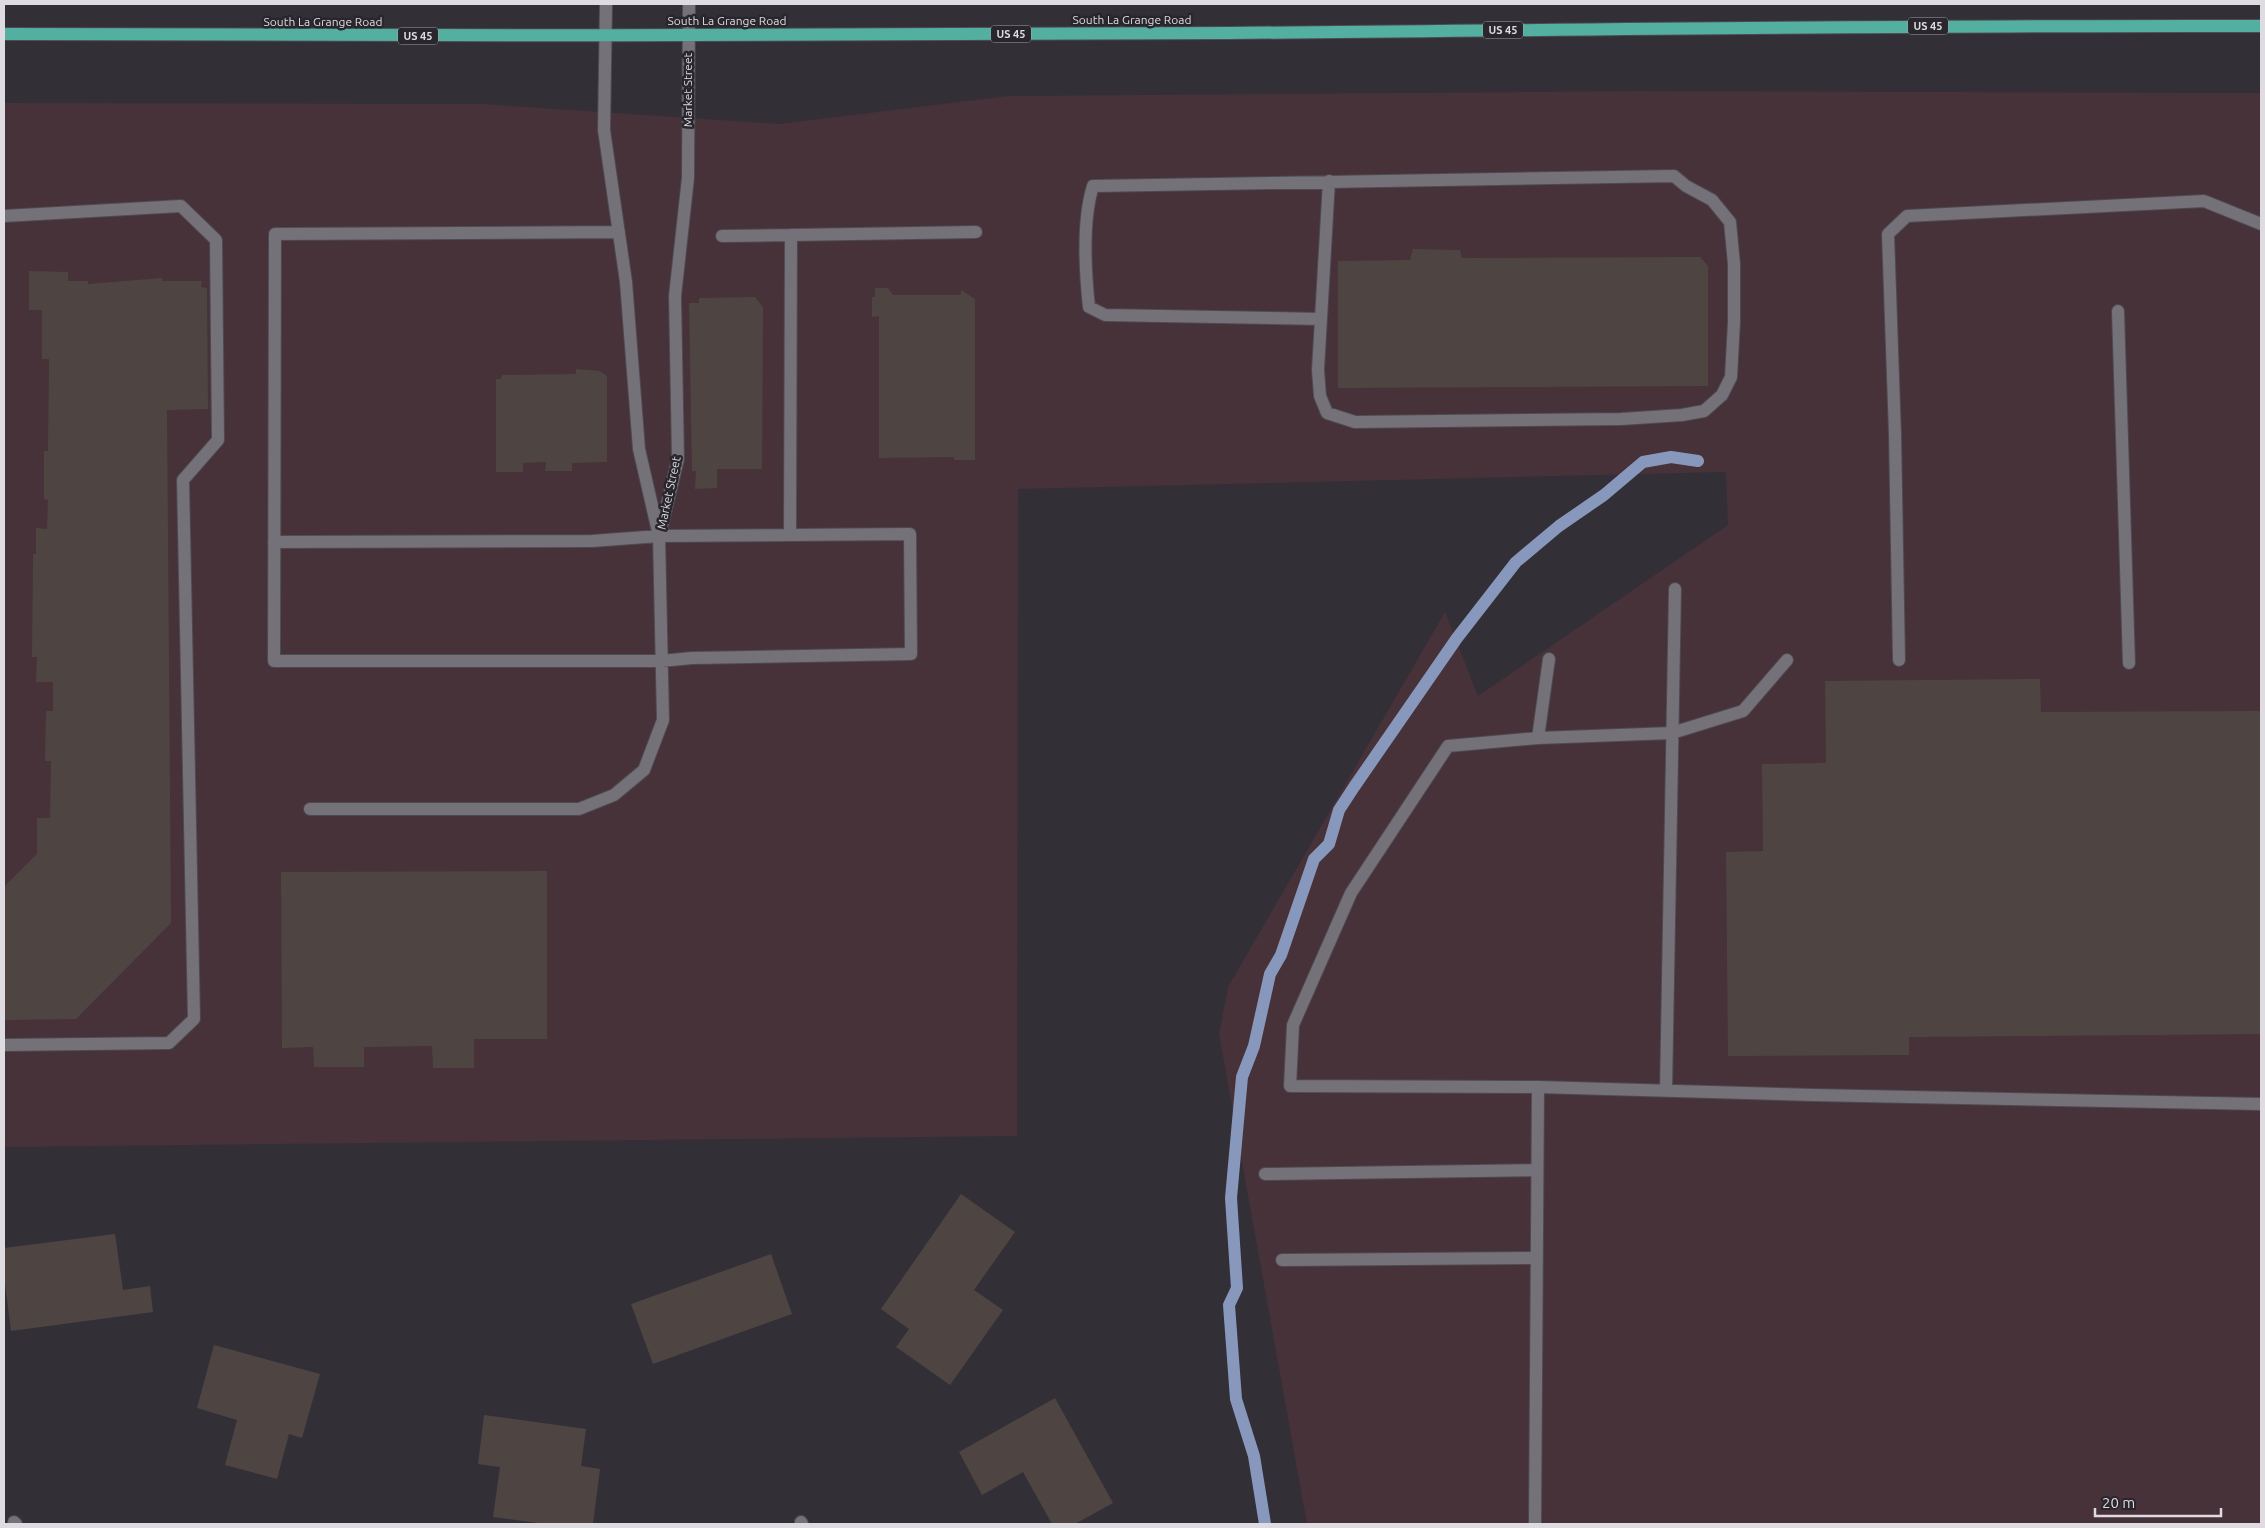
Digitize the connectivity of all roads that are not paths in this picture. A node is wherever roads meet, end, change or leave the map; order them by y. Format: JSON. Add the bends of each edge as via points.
{"nodes":[{"id":1,"x":606,"y":4,"type":"edge"},
{"id":2,"x":689,"y":4,"type":"edge"},
{"id":3,"x":2261,"y":26,"type":"edge"},
{"id":4,"x":4,"y":34,"type":"edge"},
{"id":5,"x":689,"y":35,"type":"junction"},
{"id":6,"x":606,"y":36,"type":"junction"},
{"id":7,"x":1329,"y":181,"type":"junction"},
{"id":8,"x":4,"y":216,"type":"edge"},
{"id":9,"x":2261,"y":224,"type":"edge"},
{"id":10,"x":619,"y":232,"type":"junction"},
{"id":11,"x":976,"y":232,"type":"dead end"},
{"id":12,"x":791,"y":235,"type":"junction"},
{"id":13,"x":722,"y":236,"type":"dead end"},
{"id":14,"x":2118,"y":311,"type":"dead end"},
{"id":15,"x":1320,"y":319,"type":"junction"},
{"id":16,"x":790,"y":534,"type":"junction"},
{"id":17,"x":659,"y":536,"type":"junction"},
{"id":18,"x":274,"y":542,"type":"junction"},
{"id":19,"x":1675,"y":589,"type":"dead end"},
{"id":20,"x":1549,"y":659,"type":"dead end"},
{"id":21,"x":1787,"y":660,"type":"dead end"},
{"id":22,"x":1899,"y":660,"type":"dead end"},
{"id":23,"x":662,"y":661,"type":"junction"},
{"id":24,"x":2129,"y":663,"type":"dead end"},
{"id":25,"x":1672,"y":733,"type":"junction"},
{"id":26,"x":1538,"y":738,"type":"junction"},
{"id":27,"x":310,"y":809,"type":"dead end"},
{"id":28,"x":4,"y":1045,"type":"edge"},
{"id":29,"x":1538,"y":1087,"type":"junction"},
{"id":30,"x":1666,"y":1091,"type":"junction"},
{"id":31,"x":2261,"y":1104,"type":"edge"},
{"id":32,"x":1537,"y":1170,"type":"junction"},
{"id":33,"x":1266,"y":1174,"type":"dead end"},
{"id":34,"x":1537,"y":1258,"type":"junction"},
{"id":35,"x":1282,"y":1260,"type":"dead end"},
{"id":36,"x":1535,"y":1524,"type":"edge"}],
"edges":[{"from":1,"to":6,"type":"street","name":"Market Street"},
{"from":2,"to":5,"type":"street","name":"Market Street"},
{"from":3,"to":5,"type":"main road","name":"South La Grange Road","number":"US 45","via":[[1987,25]]},
{"from":4,"to":6,"type":"main road","name":"South La Grange Road","number":"US 45"},
{"from":5,"to":6,"type":"main road","name":"South La Grange Road","number":"US 45"},
{"from":5,"to":17,"type":"street","name":"Market Street","via":[[688,178],[675,296],[678,459]]},
{"from":6,"to":10,"type":"street","name":"Market Street","via":[[604,130]]},
{"from":7,"to":15,"type":"street"},
{"from":7,"to":15,"type":"street","via":[[1093,186],[1088,204],[1089,307],[1105,315]]},
{"from":7,"to":15,"type":"street","via":[[1674,176],[1712,200],[1730,222],[1734,264],[1730,376],[1722,395],[1704,411],[1682,415],[1621,419],[1355,422],[1327,413],[1320,396]]},
{"from":8,"to":28,"type":"street","via":[[181,206],[216,240],[218,440],[183,480],[194,1019],[169,1043]]},
{"from":9,"to":22,"type":"street","via":[[2204,201],[1907,216],[1888,234]]},
{"from":10,"to":17,"type":"street","name":"Market Street","via":[[639,449]]},
{"from":10,"to":18,"type":"street","via":[[275,234]]},
{"from":11,"to":12,"type":"street"},
{"from":12,"to":13,"type":"street"},
{"from":12,"to":16,"type":"street"},
{"from":14,"to":24,"type":"street"},
{"from":16,"to":17,"type":"street"},
{"from":16,"to":23,"type":"street","via":[[910,534],[911,654]]},
{"from":17,"to":18,"type":"street","via":[[592,541]]},
{"from":17,"to":23,"type":"street"},
{"from":18,"to":23,"type":"street","via":[[274,661]]},
{"from":19,"to":25,"type":"street"},
{"from":20,"to":26,"type":"street"},
{"from":21,"to":25,"type":"street","via":[[1743,711]]},
{"from":23,"to":27,"type":"street","via":[[662,720],[644,770],[614,795],[579,809]]},
{"from":25,"to":26,"type":"street"},
{"from":25,"to":30,"type":"street"},
{"from":26,"to":29,"type":"street","via":[[1448,746],[1351,893],[1293,1025],[1290,1086]]},
{"from":29,"to":30,"type":"street"},
{"from":29,"to":32,"type":"street"},
{"from":30,"to":31,"type":"street"},
{"from":32,"to":33,"type":"street"},
{"from":32,"to":34,"type":"street"},
{"from":34,"to":35,"type":"street"},
{"from":34,"to":36,"type":"street"}]}
